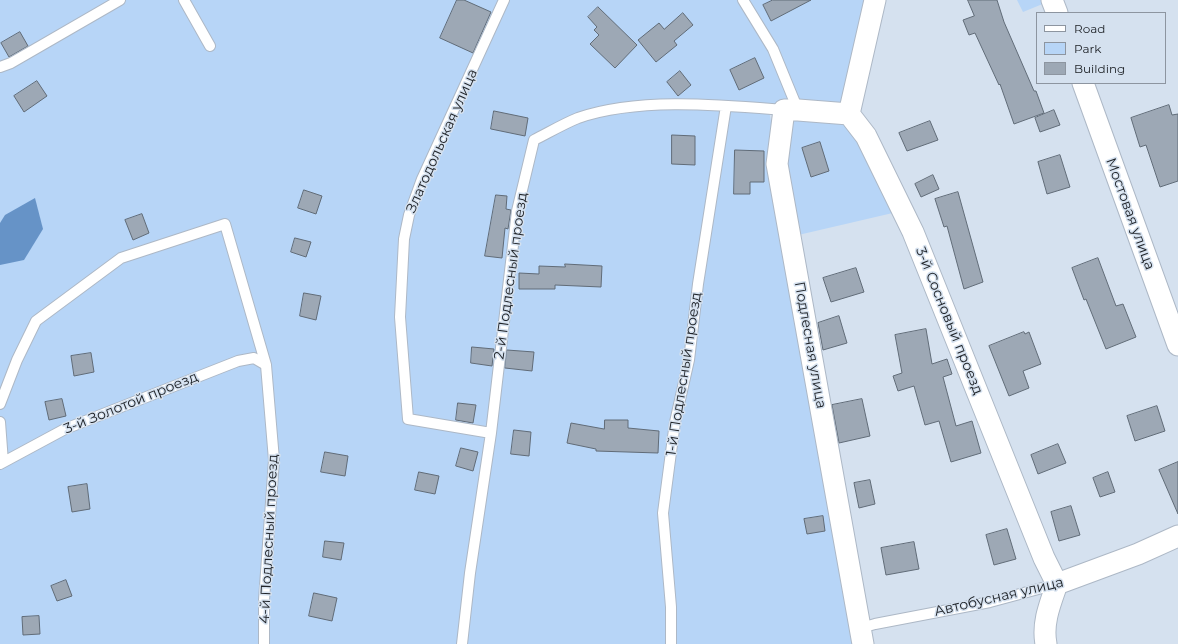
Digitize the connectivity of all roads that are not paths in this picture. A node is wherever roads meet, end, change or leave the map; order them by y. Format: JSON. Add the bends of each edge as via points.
{"nodes":[{"id":1,"x":120,"y":0,"type":"edge"},
{"id":2,"x":184,"y":0,"type":"edge"},
{"id":3,"x":504,"y":0,"type":"edge"},
{"id":4,"x":743,"y":0,"type":"edge"},
{"id":5,"x":875,"y":0,"type":"edge"},
{"id":6,"x":1052,"y":0,"type":"edge"},
{"id":7,"x":1057,"y":12,"type":"edge"},
{"id":8,"x":210,"y":46,"type":"dead end"},
{"id":9,"x":0,"y":67,"type":"edge"},
{"id":10,"x":1083,"y":84,"type":"edge"},
{"id":11,"x":726,"y":106,"type":"junction"},
{"id":12,"x":791,"y":110,"type":"junction"},
{"id":13,"x":849,"y":114,"type":"junction"},
{"id":14,"x":1178,"y":345,"type":"edge"},
{"id":15,"x":266,"y":365,"type":"junction"},
{"id":16,"x":0,"y":404,"type":"edge"},
{"id":17,"x":0,"y":422,"type":"edge"},
{"id":18,"x":491,"y":433,"type":"junction"},
{"id":19,"x":2,"y":463,"type":"edge"},
{"id":20,"x":1178,"y":536,"type":"edge"},
{"id":21,"x":1058,"y":584,"type":"junction"},
{"id":22,"x":862,"y":636,"type":"edge"},
{"id":23,"x":264,"y":644,"type":"edge"},
{"id":24,"x":462,"y":644,"type":"edge"},
{"id":25,"x":671,"y":644,"type":"edge"},
{"id":26,"x":1046,"y":644,"type":"edge"}],
"edges":[{"from":1,"to":9,"type":"lane"},
{"from":2,"to":8,"type":"lane"},
{"from":3,"to":18,"type":"lane","name":"Златодольская улица","via":[[422,179],[409,215],[404,239],[401,310],[408,419]]},
{"from":4,"to":12,"type":"lane","via":[[773,49]]},
{"from":5,"to":13,"type":"street"},
{"from":6,"to":7,"type":"street"},
{"from":10,"to":14,"type":"street","name":"Мостовая улица"},
{"from":11,"to":12,"type":"lane","name":"2-й Подлесный проезд"},
{"from":11,"to":18,"type":"lane","name":"2-й Подлесный проезд","via":[[629,106],[578,118],[534,140],[517,211]]},
{"from":11,"to":25,"type":"lane","name":"1-й Подлесный проезд","via":[[698,284],[689,360],[675,422],[663,513]]},
{"from":12,"to":13,"type":"street"},
{"from":12,"to":22,"type":"street","name":"Подлесная улица","via":[[777,164]]},
{"from":13,"to":21,"type":"street","name":"3-й Сосновый проезд","via":[[866,136],[913,232],[1044,558]]},
{"from":15,"to":16,"type":"lane","name":"4-й Подлесный проезд","via":[[225,224],[121,258],[36,321]]},
{"from":15,"to":19,"type":"lane","name":"3-й Золотой проезд","via":[[254,358],[238,361],[66,429]]},
{"from":15,"to":23,"type":"lane","name":"4-й Подлесный проезд","via":[[274,460],[264,600]]},
{"from":17,"to":19,"type":"lane"},
{"from":18,"to":24,"type":"lane","name":"2-й Подлесный проезд"},
{"from":20,"to":21,"type":"street","name":"Автобусная улица"},
{"from":21,"to":22,"type":"lane","name":"Автобусная улица","via":[[990,602],[875,624]]},
{"from":21,"to":26,"type":"street","via":[[1049,605],[1044,631]]}]}
